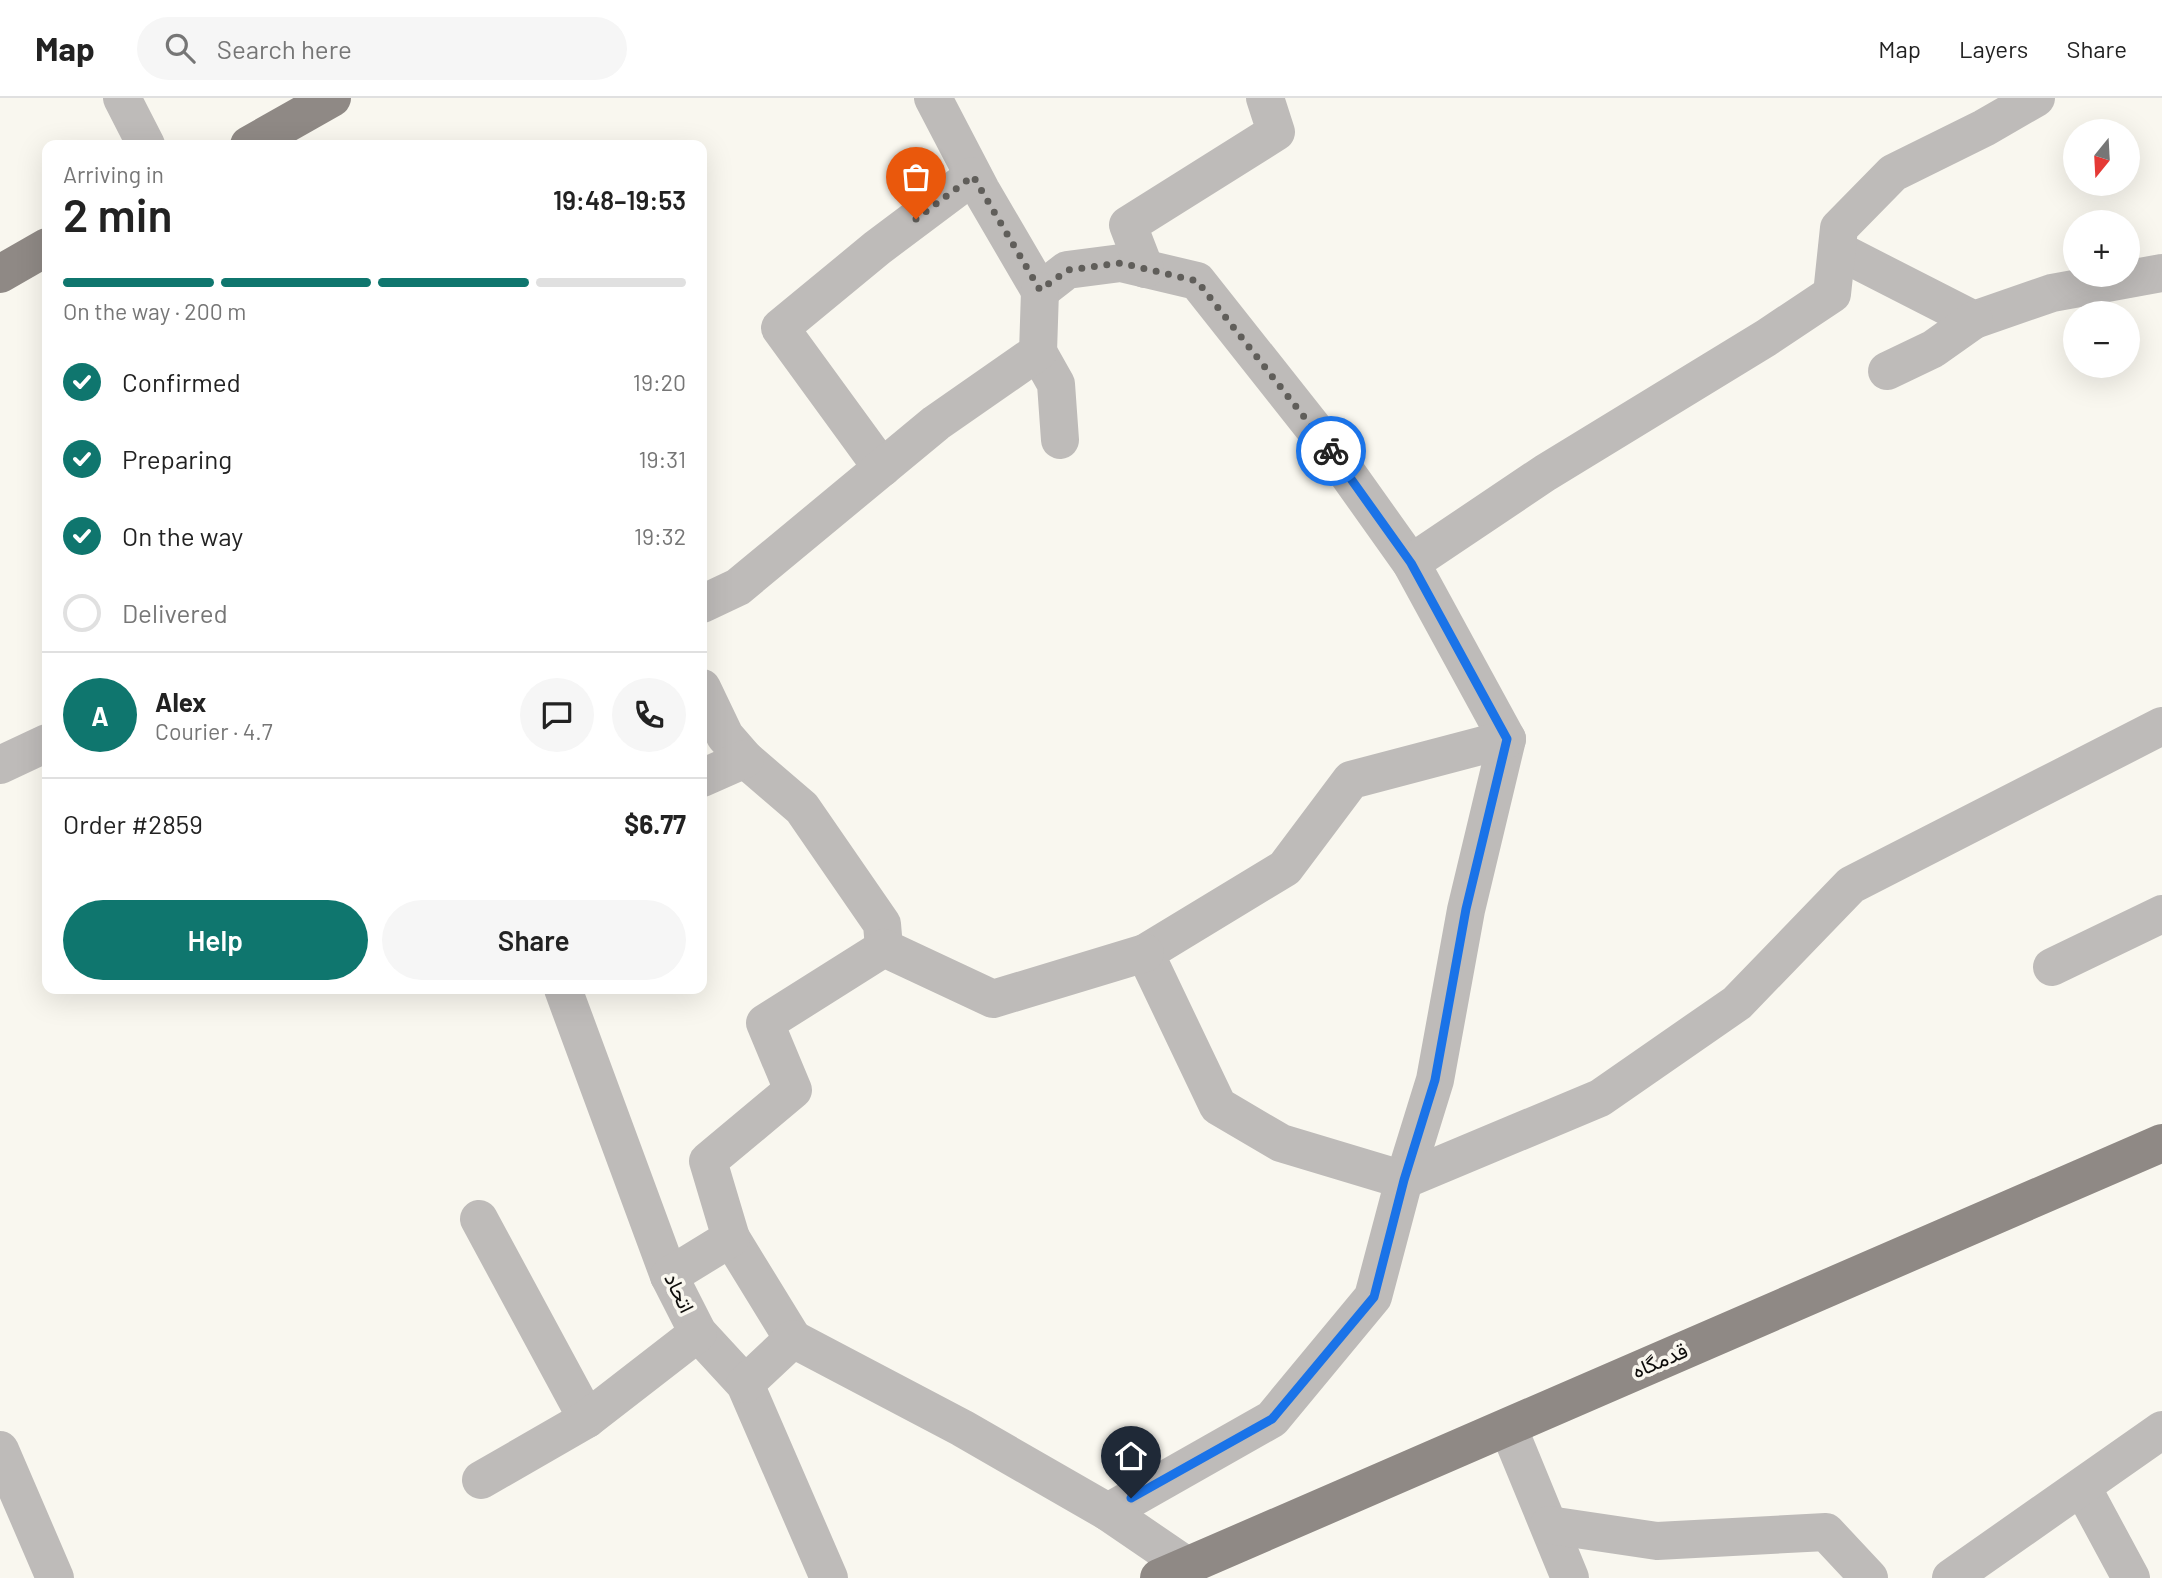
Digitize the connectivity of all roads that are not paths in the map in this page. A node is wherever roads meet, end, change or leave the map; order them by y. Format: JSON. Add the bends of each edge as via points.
{"nodes":[{"id":1,"x":122,"y":98,"type":"edge"},
{"id":2,"x":332,"y":98,"type":"edge"},
{"id":3,"x":933,"y":98,"type":"edge"},
{"id":4,"x":1265,"y":98,"type":"edge"},
{"id":5,"x":2036,"y":98,"type":"edge"},
{"id":6,"x":143,"y":140,"type":"edge"},
{"id":7,"x":258,"y":140,"type":"edge"},
{"id":8,"x":973,"y":176,"type":"junction"},
{"id":9,"x":42,"y":250,"type":"edge"},
{"id":10,"x":1837,"y":250,"type":"junction"},
{"id":11,"x":1145,"y":269,"type":"junction"},
{"id":12,"x":2162,"y":273,"type":"edge"},
{"id":13,"x":0,"y":274,"type":"edge"},
{"id":14,"x":1040,"y":290,"type":"junction"},
{"id":15,"x":1974,"y":320,"type":"junction"},
{"id":16,"x":1038,"y":352,"type":"junction"},
{"id":17,"x":1887,"y":371,"type":"dead end"},
{"id":18,"x":1060,"y":440,"type":"dead end"},
{"id":19,"x":882,"y":468,"type":"junction"},
{"id":20,"x":1411,"y":563,"type":"junction"},
{"id":21,"x":707,"y":602,"type":"edge"},
{"id":22,"x":707,"y":698,"type":"edge"},
{"id":23,"x":2162,"y":726,"type":"edge"},
{"id":24,"x":1507,"y":739,"type":"junction"},
{"id":25,"x":42,"y":745,"type":"edge"},
{"id":26,"x":745,"y":759,"type":"junction"},
{"id":27,"x":0,"y":765,"type":"edge"},
{"id":28,"x":707,"y":776,"type":"edge"},
{"id":29,"x":2162,"y":914,"type":"edge"},
{"id":30,"x":884,"y":948,"type":"junction"},
{"id":31,"x":1145,"y":953,"type":"junction"},
{"id":32,"x":2052,"y":967,"type":"dead end"},
{"id":33,"x":565,"y":994,"type":"edge"},
{"id":34,"x":2162,"y":1143,"type":"edge"},
{"id":35,"x":1404,"y":1180,"type":"junction"},
{"id":36,"x":479,"y":1219,"type":"dead end"},
{"id":37,"x":731,"y":1238,"type":"junction"},
{"id":38,"x":669,"y":1276,"type":"junction"},
{"id":39,"x":698,"y":1332,"type":"junction"},
{"id":40,"x":793,"y":1339,"type":"junction"},
{"id":41,"x":745,"y":1384,"type":"junction"},
{"id":42,"x":587,"y":1419,"type":"junction"},
{"id":43,"x":1508,"y":1427,"type":"junction"},
{"id":44,"x":2162,"y":1430,"type":"edge"},
{"id":45,"x":0,"y":1450,"type":"edge"},
{"id":46,"x":481,"y":1480,"type":"dead end"},
{"id":47,"x":2082,"y":1487,"type":"junction"},
{"id":48,"x":1108,"y":1512,"type":"junction"},
{"id":49,"x":1549,"y":1525,"type":"junction"},
{"id":50,"x":1173,"y":1572,"type":"edge"},
{"id":51,"x":53,"y":1577,"type":"edge"},
{"id":52,"x":829,"y":1578,"type":"edge"},
{"id":53,"x":1570,"y":1578,"type":"edge"},
{"id":54,"x":1869,"y":1578,"type":"edge"},
{"id":55,"x":1951,"y":1578,"type":"edge"},
{"id":56,"x":2131,"y":1578,"type":"edge"}],
"edges":[{"from":1,"to":6,"type":"street"},
{"from":2,"to":7,"type":"main road"},
{"from":3,"to":8,"type":"street"},
{"from":4,"to":11,"type":"street","via":[[1276,132],[1128,225]]},
{"from":5,"to":10,"type":"street","via":[[1893,173],[1839,228]]},
{"from":8,"to":14,"type":"street"},
{"from":8,"to":19,"type":"street","via":[[780,328]]},
{"from":9,"to":13,"type":"main road"},
{"from":10,"to":15,"type":"street"},
{"from":10,"to":20,"type":"street","via":[[1832,294],[1545,473]]},
{"from":11,"to":14,"type":"street","via":[[1121,263],[1068,270]]},
{"from":11,"to":20,"type":"street","via":[[1197,281],[1330,449]]},
{"from":12,"to":15,"type":"street","via":[[2052,292]]},
{"from":14,"to":16,"type":"street"},
{"from":15,"to":17,"type":"street","via":[[1933,349]]},
{"from":16,"to":18,"type":"street","via":[[1056,384]]},
{"from":16,"to":19,"type":"street"},
{"from":19,"to":21,"type":"street","via":[[738,587]]},
{"from":20,"to":24,"type":"street"},
{"from":22,"to":26,"type":"street","via":[[725,736]]},
{"from":23,"to":35,"type":"street","via":[[1852,885],[1737,1003],[1600,1098]]},
{"from":24,"to":31,"type":"street","via":[[1351,780],[1285,868]]},
{"from":24,"to":35,"type":"street","via":[[1466,909],[1435,1080]]},
{"from":25,"to":27,"type":"street"},
{"from":26,"to":28,"type":"street"},
{"from":26,"to":30,"type":"street","via":[[802,808],[882,924]]},
{"from":29,"to":32,"type":"street"},
{"from":30,"to":31,"type":"street","via":[[993,999]]},
{"from":30,"to":37,"type":"street","via":[[765,1023],[793,1090],[708,1161]]},
{"from":31,"to":35,"type":"street","via":[[1218,1105],[1281,1143]]},
{"from":33,"to":38,"type":"street","name":"اتحاد"},
{"from":34,"to":43,"type":"main road","name":"قدمگاه"},
{"from":35,"to":48,"type":"street","via":[[1374,1297],[1272,1419]]},
{"from":36,"to":42,"type":"street"},
{"from":37,"to":38,"type":"street"},
{"from":37,"to":40,"type":"street"},
{"from":38,"to":39,"type":"street","name":"اتحاد"},
{"from":39,"to":41,"type":"street","name":"اتحاد"},
{"from":39,"to":42,"type":"street"},
{"from":40,"to":41,"type":"street"},
{"from":40,"to":48,"type":"street"},
{"from":41,"to":52,"type":"street","name":"اتحاد"},
{"from":42,"to":46,"type":"street"},
{"from":43,"to":49,"type":"street"},
{"from":43,"to":50,"type":"main road","name":"قدمگاه"},
{"from":44,"to":47,"type":"street"},
{"from":45,"to":51,"type":"street"},
{"from":47,"to":55,"type":"street"},
{"from":47,"to":56,"type":"street"},
{"from":48,"to":50,"type":"street"},
{"from":49,"to":53,"type":"street"},
{"from":49,"to":54,"type":"street","via":[[1657,1541],[1826,1532]]}]}
